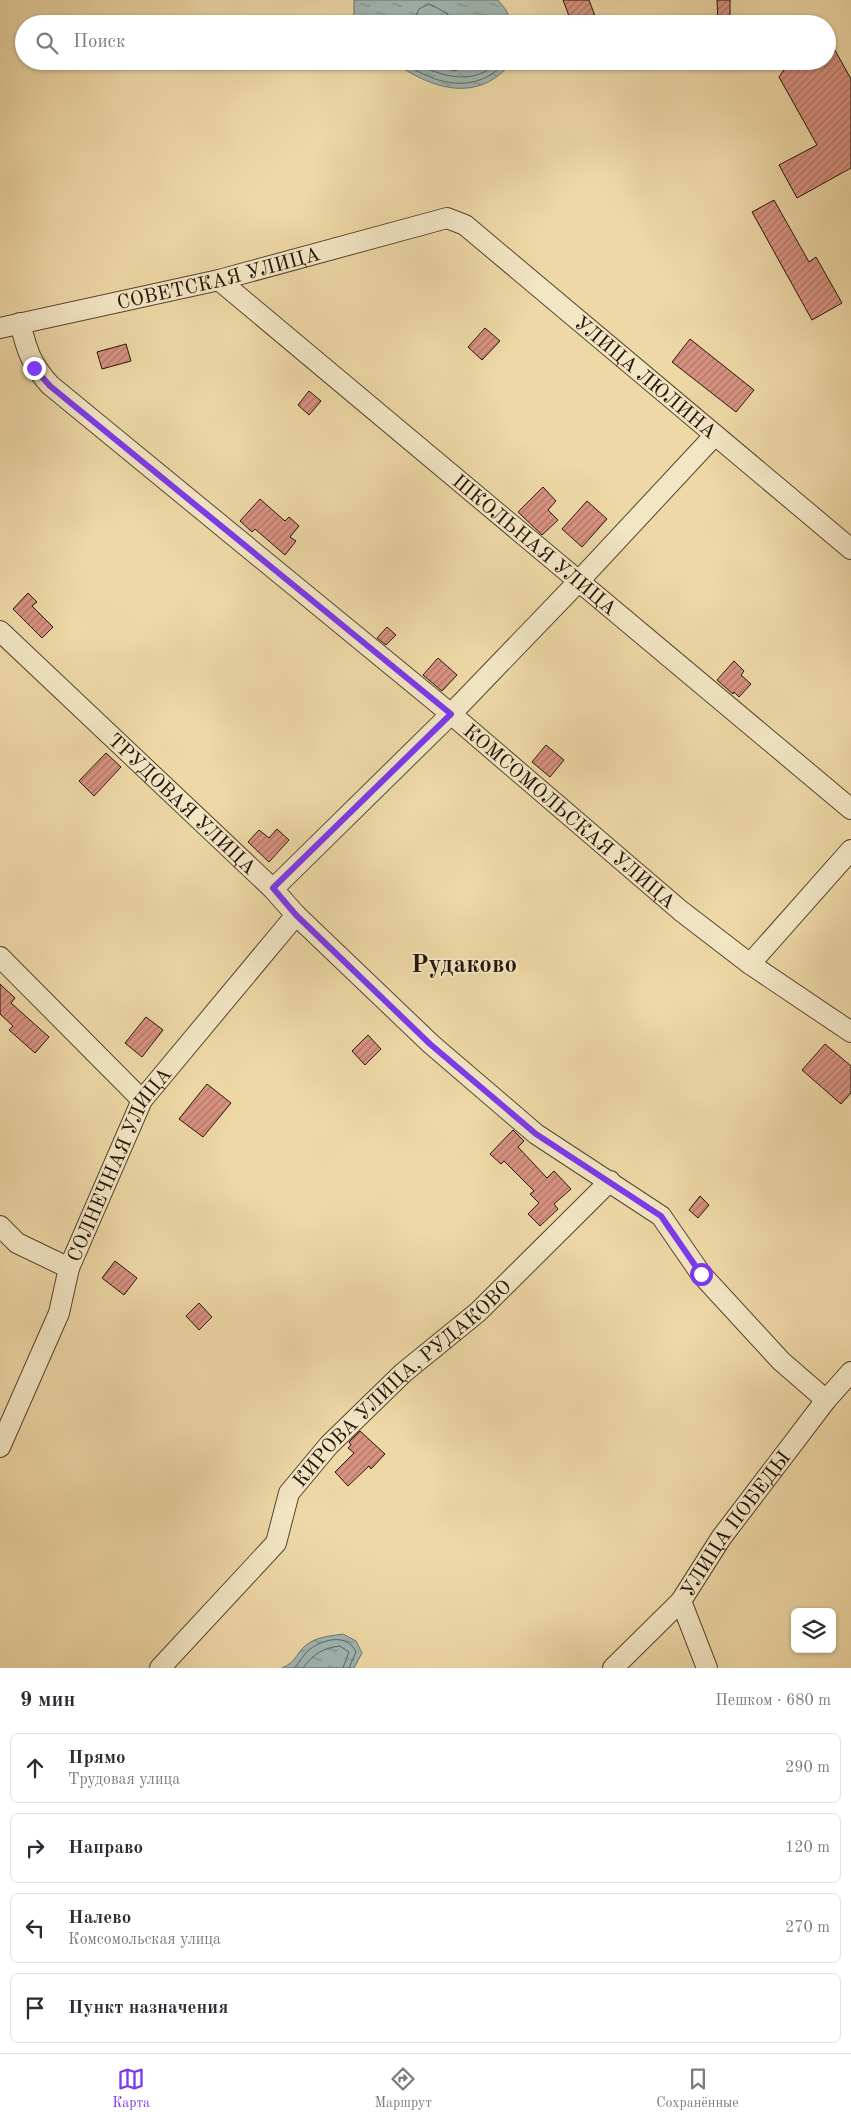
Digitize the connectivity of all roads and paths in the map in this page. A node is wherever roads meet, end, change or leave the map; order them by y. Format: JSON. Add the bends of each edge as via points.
{"nodes":[{"id":1,"x":435,"y":221,"type":"joint"},
{"id":2,"x":219,"y":280,"type":"junction"},
{"id":3,"x":20,"y":323,"type":"junction"},
{"id":4,"x":0,"y":328,"type":"edge"},
{"id":5,"x":714,"y":436,"type":"junction"},
{"id":6,"x":851,"y":549,"type":"edge"},
{"id":7,"x":578,"y":582,"type":"junction"},
{"id":8,"x":0,"y":631,"type":"edge"},
{"id":9,"x":451,"y":714,"type":"junction"},
{"id":10,"x":851,"y":809,"type":"edge"},
{"id":11,"x":851,"y":850,"type":"edge"},
{"id":12,"x":273,"y":888,"type":"junction"},
{"id":13,"x":296,"y":915,"type":"junction"},
{"id":14,"x":0,"y":957,"type":"edge"},
{"id":15,"x":750,"y":964,"type":"junction"},
{"id":16,"x":851,"y":1032,"type":"edge"},
{"id":17,"x":142,"y":1100,"type":"junction"},
{"id":18,"x":610,"y":1181,"type":"junction"},
{"id":19,"x":0,"y":1226,"type":"edge"},
{"id":20,"x":69,"y":1268,"type":"junction"},
{"id":21,"x":851,"y":1372,"type":"edge"},
{"id":22,"x":826,"y":1400,"type":"junction"},
{"id":23,"x":0,"y":1448,"type":"edge"},
{"id":24,"x":681,"y":1602,"type":"junction"},
{"id":25,"x":160,"y":1668,"type":"edge"},
{"id":26,"x":613,"y":1668,"type":"edge"},
{"id":27,"x":707,"y":1668,"type":"edge"}],
"edges":[{"from":1,"to":2,"type":"street","name":"СОВЕТСКАЯ УЛИЦА"},
{"from":1,"to":5,"type":"street","name":"УЛИЦА ЛЮЛИНА","via":[[447,218],[465,225]]},
{"from":2,"to":3,"type":"street","name":"СОВЕТСКАЯ УЛИЦА"},
{"from":2,"to":7,"type":"street","name":"ШКОЛЬНАЯ УЛИЦА"},
{"from":3,"to":4,"type":"street","name":"СОВЕТСКАЯ УЛИЦА"},
{"from":3,"to":9,"type":"street","name":"КОМСОМОЛЬСКАЯ УЛИЦА","via":[[34,368],[50,386]]},
{"from":5,"to":6,"type":"street","name":"УЛИЦА ЛЮЛИНА"},
{"from":5,"to":7,"type":"street"},
{"from":7,"to":9,"type":"street"},
{"from":7,"to":10,"type":"street","name":"ШКОЛЬНАЯ УЛИЦА"},
{"from":8,"to":12,"type":"street","name":"ТРУДОВАЯ УЛИЦА"},
{"from":9,"to":12,"type":"street"},
{"from":9,"to":15,"type":"street","name":"КОМСОМОЛЬСКАЯ УЛИЦА","via":[[681,911]]},
{"from":11,"to":15,"type":"street"},
{"from":12,"to":13,"type":"street","name":"ТРУДОВАЯ УЛИЦА"},
{"from":13,"to":17,"type":"street","name":"СОЛНЕЧНАЯ УЛИЦА"},
{"from":13,"to":18,"type":"street","name":"ТРУДОВАЯ УЛИЦА","via":[[430,1044],[536,1134]]},
{"from":14,"to":17,"type":"street"},
{"from":15,"to":16,"type":"street","name":"КОМСОМОЛЬСКАЯ УЛИЦА"},
{"from":17,"to":20,"type":"street","name":"СОЛНЕЧНАЯ УЛИЦА"},
{"from":18,"to":22,"type":"street","name":"ТРУДОВАЯ УЛИЦА","via":[[661,1216],[701,1274],[781,1361]]},
{"from":18,"to":25,"type":"street","name":"КИРОВА УЛИЦА, РУДАКОВО","via":[[478,1312],[403,1373],[329,1445],[289,1493],[276,1543]]},
{"from":19,"to":20,"type":"street","via":[[18,1243]]},
{"from":20,"to":23,"type":"street","name":"СОЛНЕЧНАЯ УЛИЦА","via":[[59,1313]]},
{"from":21,"to":22,"type":"street","name":"УЛИЦА ПОБЕДЫ"},
{"from":22,"to":24,"type":"street","name":"УЛИЦА ПОБЕДЫ","via":[[721,1538]]},
{"from":24,"to":26,"type":"street","name":"УЛИЦА ПОБЕДЫ"},
{"from":24,"to":27,"type":"street"}]}
